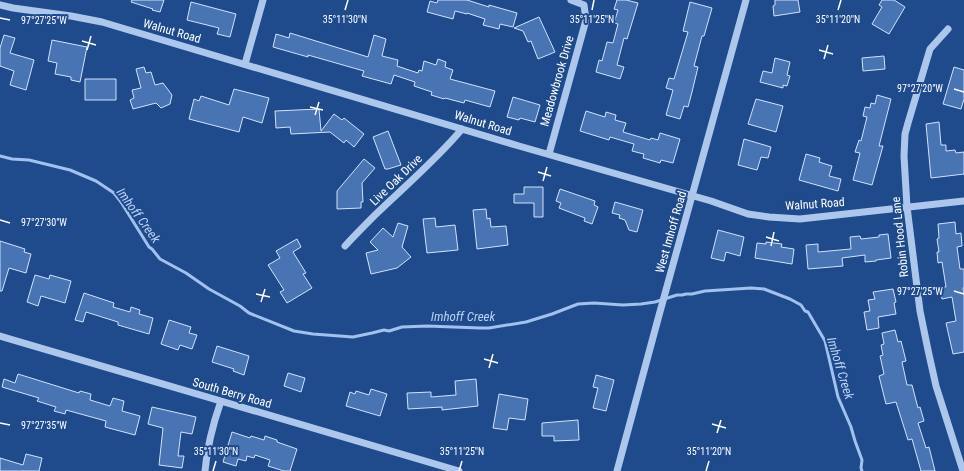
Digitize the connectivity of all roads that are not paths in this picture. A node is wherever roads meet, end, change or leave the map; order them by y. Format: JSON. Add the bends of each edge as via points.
{"nodes":[{"id":1,"x":263,"y":0,"type":"edge"},
{"id":2,"x":571,"y":0,"type":"edge"},
{"id":3,"x":746,"y":0,"type":"edge"},
{"id":4,"x":0,"y":5,"type":"edge"},
{"id":5,"x":948,"y":29,"type":"dead end"},
{"id":6,"x":245,"y":64,"type":"junction"},
{"id":7,"x":462,"y":128,"type":"junction"},
{"id":8,"x":549,"y":154,"type":"junction"},
{"id":9,"x":692,"y":196,"type":"junction"},
{"id":10,"x":964,"y":201,"type":"edge"},
{"id":11,"x":907,"y":208,"type":"junction"},
{"id":12,"x":345,"y":246,"type":"dead end"},
{"id":13,"x":0,"y":336,"type":"edge"},
{"id":14,"x":221,"y":401,"type":"junction"},
{"id":15,"x":205,"y":471,"type":"edge"},
{"id":16,"x":458,"y":471,"type":"edge"},
{"id":17,"x":617,"y":471,"type":"edge"},
{"id":18,"x":963,"y":471,"type":"edge"}],
"edges":[{"from":1,"to":6,"type":"street"},
{"from":2,"to":8,"type":"street","name":"Meadowbrook Drive","via":[[584,5],[586,20]]},
{"from":3,"to":9,"type":"street","name":"West Imhoff Road"},
{"from":4,"to":6,"type":"street","name":"Walnut Road","via":[[102,22]]},
{"from":5,"to":11,"type":"street","name":"Robin Hood Lane","via":[[930,49],[905,134]]},
{"from":6,"to":7,"type":"street","name":"Walnut Road"},
{"from":7,"to":8,"type":"street","name":"Walnut Road"},
{"from":7,"to":12,"type":"street","name":"Live Oak Drive","via":[[426,168]]},
{"from":8,"to":9,"type":"street","name":"Walnut Road"},
{"from":9,"to":11,"type":"street","name":"Walnut Road","via":[[769,218],[800,219]]},
{"from":9,"to":17,"type":"street","name":"West Imhoff Road"},
{"from":10,"to":11,"type":"street","name":"Walnut Road"},
{"from":11,"to":18,"type":"street","name":"Robin Hood Lane","via":[[920,311],[928,350],[936,386]]},
{"from":13,"to":14,"type":"street","name":"South Berry Road"},
{"from":14,"to":15,"type":"street","via":[[211,435]]},
{"from":14,"to":16,"type":"street","name":"South Berry Road"}]}
